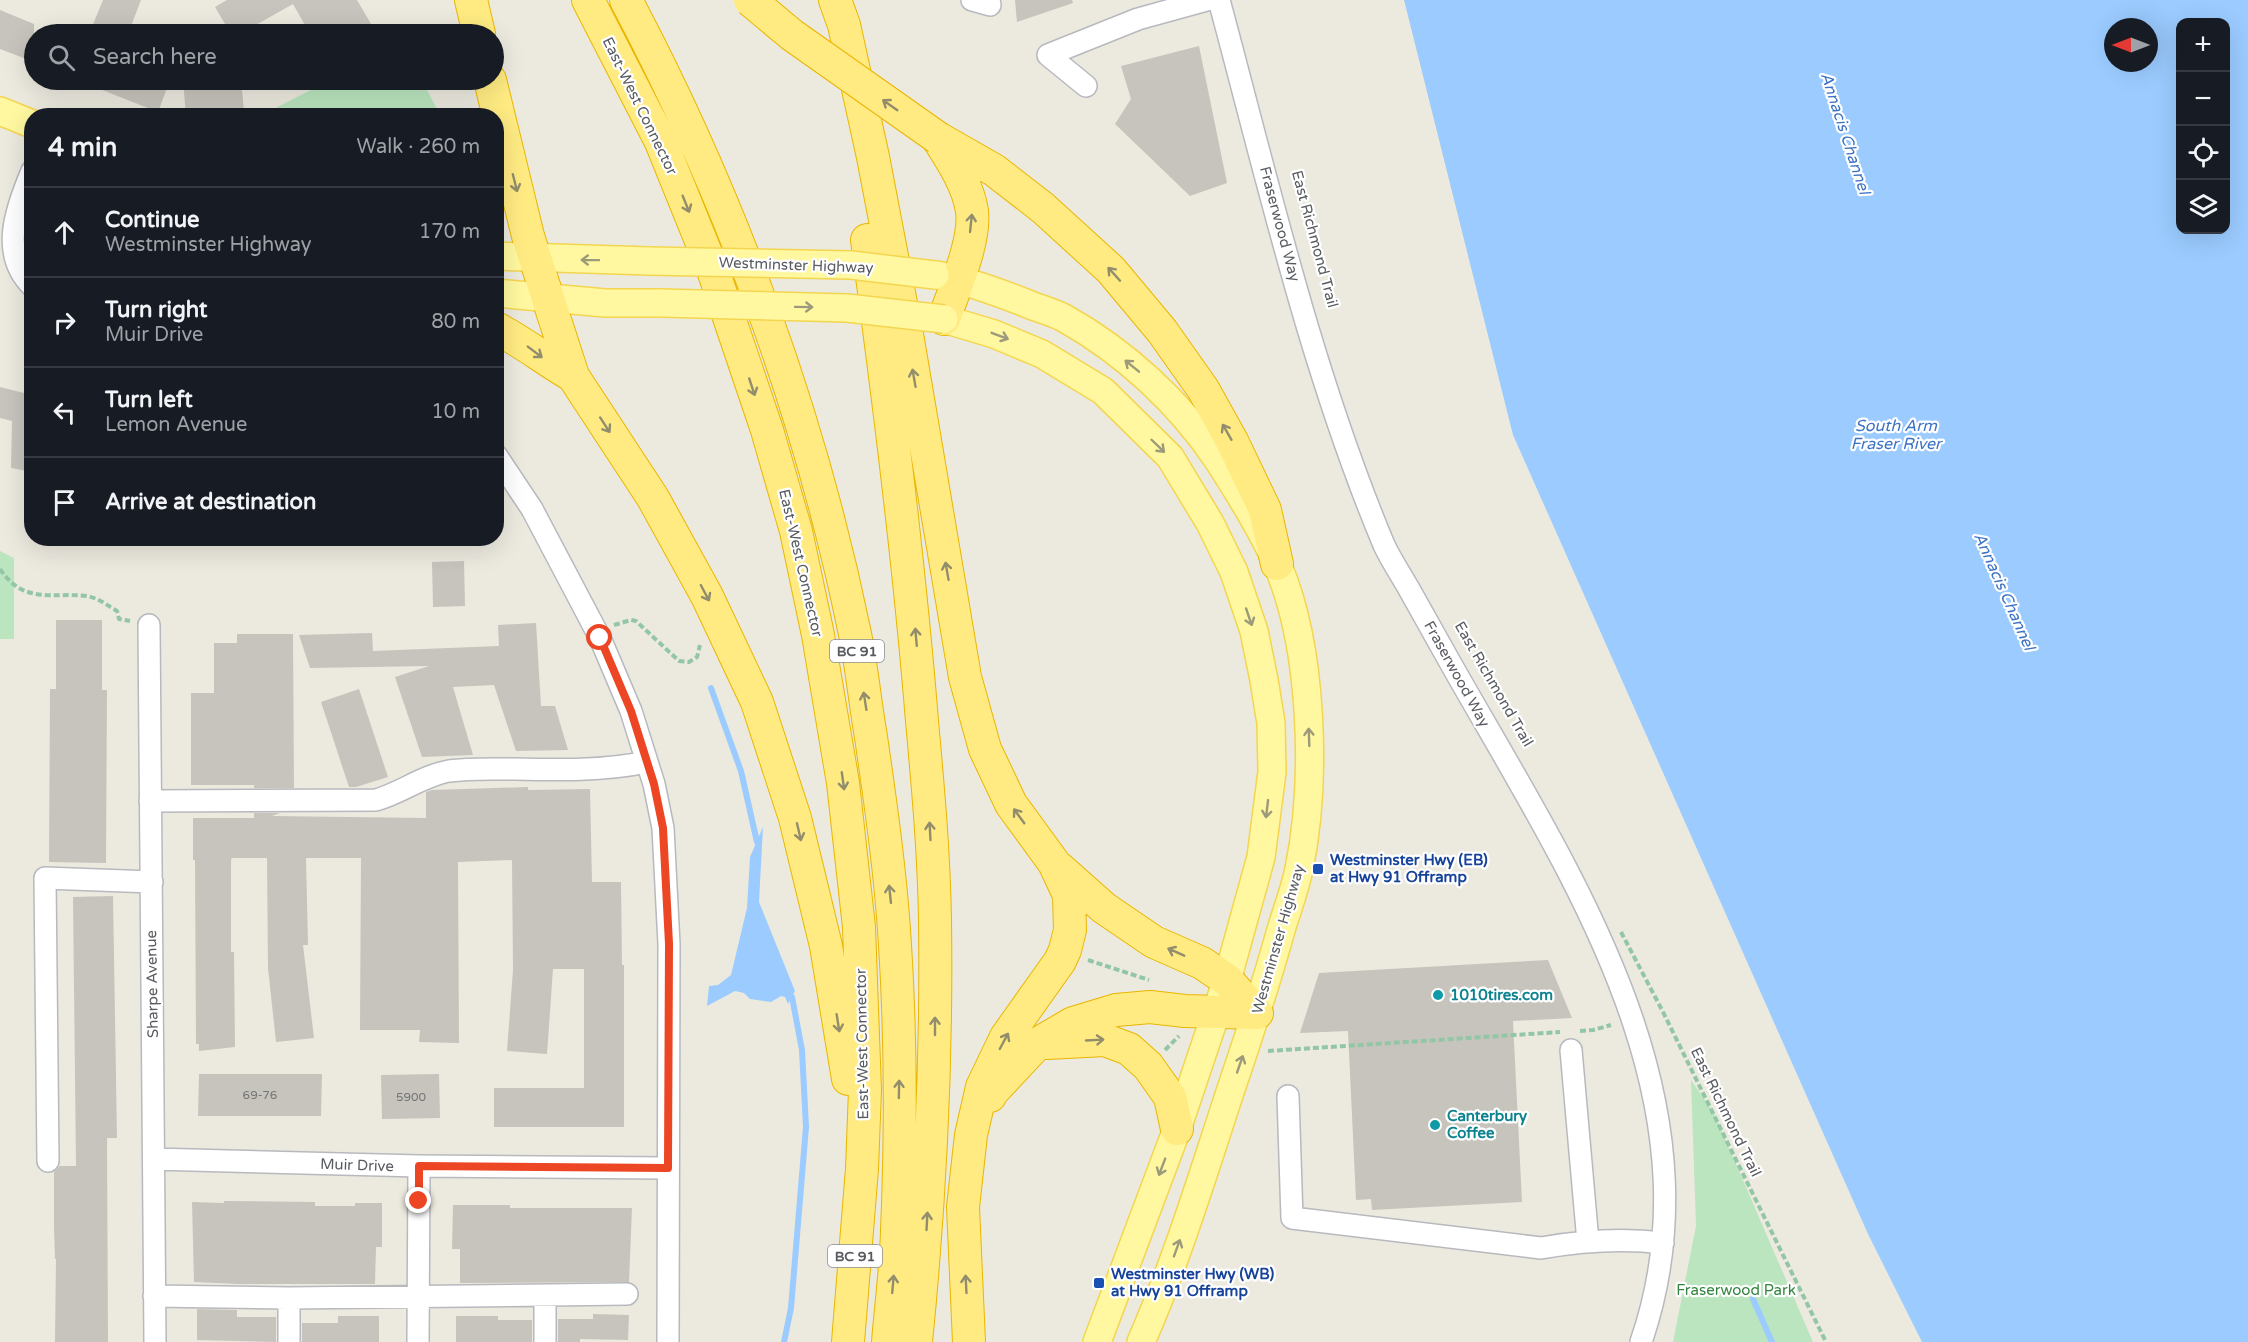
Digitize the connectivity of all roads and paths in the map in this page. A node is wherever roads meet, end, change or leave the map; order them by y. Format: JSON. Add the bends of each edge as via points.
{"nodes":[{"id":1,"x":471,"y":0,"type":"edge"},
{"id":2,"x":588,"y":0,"type":"edge"},
{"id":3,"x":626,"y":0,"type":"edge"},
{"id":4,"x":750,"y":0,"type":"edge"},
{"id":5,"x":824,"y":0,"type":"edge"},
{"id":6,"x":835,"y":0,"type":"edge"},
{"id":7,"x":972,"y":0,"type":"edge"},
{"id":8,"x":989,"y":0,"type":"edge"},
{"id":9,"x":1207,"y":0,"type":"edge"},
{"id":10,"x":1219,"y":0,"type":"edge"},
{"id":11,"x":477,"y":24,"type":"edge"},
{"id":12,"x":1086,"y":86,"type":"dead end"},
{"id":13,"x":492,"y":90,"type":"edge"},
{"id":14,"x":494,"y":108,"type":"edge"},
{"id":15,"x":0,"y":111,"type":"edge"},
{"id":16,"x":24,"y":121,"type":"edge"},
{"id":17,"x":938,"y":138,"type":"junction"},
{"id":18,"x":504,"y":155,"type":"edge"},
{"id":19,"x":24,"y":192,"type":"edge"},
{"id":20,"x":504,"y":256,"type":"edge"},
{"id":21,"x":537,"y":258,"type":"junction"},
{"id":22,"x":946,"y":277,"type":"junction"},
{"id":23,"x":24,"y":280,"type":"edge"},
{"id":24,"x":504,"y":294,"type":"edge"},
{"id":25,"x":549,"y":298,"type":"junction"},
{"id":26,"x":944,"y":319,"type":"junction"},
{"id":27,"x":504,"y":332,"type":"edge"},
{"id":28,"x":573,"y":376,"type":"junction"},
{"id":29,"x":504,"y":467,"type":"edge"},
{"id":30,"x":1278,"y":564,"type":"junction"},
{"id":31,"x":0,"y":569,"type":"edge"},
{"id":32,"x":149,"y":625,"type":"joint"},
{"id":33,"x":613,"y":625,"type":"dead end"},
{"id":34,"x":700,"y":640,"type":"dead end"},
{"id":35,"x":647,"y":762,"type":"junction"},
{"id":36,"x":150,"y":801,"type":"junction"},
{"id":37,"x":1054,"y":863,"type":"junction"},
{"id":38,"x":152,"y":882,"type":"junction"},
{"id":39,"x":1617,"y":926,"type":"dead end"},
{"id":40,"x":1065,"y":950,"type":"junction"},
{"id":41,"x":1227,"y":981,"type":"junction"},
{"id":42,"x":1156,"y":982,"type":"dead end"},
{"id":43,"x":1656,"y":1010,"type":"dead end"},
{"id":44,"x":1662,"y":1010,"type":"junction"},
{"id":45,"x":1216,"y":1013,"type":"junction"},
{"id":46,"x":1257,"y":1013,"type":"junction"},
{"id":47,"x":1611,"y":1025,"type":"dead end"},
{"id":48,"x":1180,"y":1029,"type":"dead end"},
{"id":49,"x":1037,"y":1044,"type":"junction"},
{"id":50,"x":1570,"y":1050,"type":"dead end"},
{"id":51,"x":1260,"y":1052,"type":"dead end"},
{"id":52,"x":1158,"y":1057,"type":"dead end"},
{"id":53,"x":1288,"y":1096,"type":"dead end"},
{"id":54,"x":1177,"y":1129,"type":"junction"},
{"id":55,"x":970,"y":1135,"type":"junction"},
{"id":56,"x":154,"y":1159,"type":"junction"},
{"id":57,"x":48,"y":1161,"type":"dead end"},
{"id":58,"x":419,"y":1166,"type":"junction"},
{"id":59,"x":668,"y":1168,"type":"junction"},
{"id":60,"x":862,"y":1169,"type":"junction"},
{"id":61,"x":1588,"y":1242,"type":"junction"},
{"id":62,"x":1663,"y":1243,"type":"junction"},
{"id":63,"x":627,"y":1294,"type":"dead end"},
{"id":64,"x":154,"y":1296,"type":"junction"},
{"id":65,"x":419,"y":1296,"type":"junction"},
{"id":66,"x":545,"y":1296,"type":"junction"},
{"id":67,"x":290,"y":1298,"type":"junction"},
{"id":68,"x":155,"y":1342,"type":"edge"},
{"id":69,"x":289,"y":1342,"type":"edge"},
{"id":70,"x":418,"y":1342,"type":"edge"},
{"id":71,"x":545,"y":1342,"type":"edge"},
{"id":72,"x":668,"y":1342,"type":"edge"},
{"id":73,"x":848,"y":1342,"type":"edge"},
{"id":74,"x":888,"y":1342,"type":"edge"},
{"id":75,"x":916,"y":1342,"type":"edge"},
{"id":76,"x":969,"y":1342,"type":"edge"},
{"id":77,"x":1097,"y":1342,"type":"edge"},
{"id":78,"x":1141,"y":1342,"type":"edge"},
{"id":79,"x":1641,"y":1342,"type":"edge"},
{"id":80,"x":1826,"y":1342,"type":"edge"}],
"edges":[{"from":1,"to":11,"type":"highway"},
{"from":2,"to":60,"type":"highway","name":"East-West Connector","number":"BC 91","one_way":true,"via":[[661,142],[714,273],[796,531],[841,771],[859,927],[865,1090]]},
{"from":74,"to":3,"type":"highway","number":"BC 91","one_way":true,"via":[[897,1233],[900,1074],[895,942],[878,786],[855,636],[826,511],[741,249],[657,58]]},
{"from":17,"to":4,"type":"highway","one_way":true,"bridge":true,"via":[[792,35]]},
{"from":75,"to":5,"type":"highway","one_way":true,"via":[[926,1236],[934,1065],[935,918],[927,775],[895,445],[866,232]]},
{"from":37,"to":6,"type":"highway","one_way":true,"via":[[1006,795],[985,749],[965,676],[875,168]]},
{"from":7,"to":8,"type":"street","via":[[990,5]]},
{"from":9,"to":12,"type":"street","via":[[1138,19],[1048,55]]},
{"from":10,"to":62,"type":"street","name":"Fraserwood Way","via":[[1323,382],[1386,548],[1583,898],[1632,1017],[1656,1103],[1665,1170]]},
{"from":13,"to":14,"type":"highway"},
{"from":15,"to":16,"type":"main road"},
{"from":22,"to":17,"type":"highway","one_way":true,"via":[[965,257],[972,211],[961,177]]},
{"from":30,"to":17,"type":"highway","one_way":true,"via":[[1265,510],[1232,441],[1203,389],[1162,331],[1111,270],[1043,208],[994,170]]},
{"from":18,"to":21,"type":"highway","one_way":true},
{"from":19,"to":23,"type":"street","via":[[7,237],[9,257]]},
{"from":20,"to":21,"type":"main road","name":"Westminster Highway"},
{"from":22,"to":21,"type":"main road","name":"Westminster Highway","one_way":true,"bridge":true,"via":[[851,265]]},
{"from":21,"to":25,"type":"highway"},
{"from":22,"to":26,"type":"highway"},
{"from":30,"to":22,"type":"main road","name":"Westminster Highway","one_way":true,"via":[[1201,435],[1158,388],[1112,350],[1063,318],[1004,294]]},
{"from":24,"to":25,"type":"main road"},
{"from":25,"to":26,"type":"main road","one_way":true,"bridge":true,"via":[[605,303],[847,308]]},
{"from":25,"to":28,"type":"highway"},
{"from":26,"to":41,"type":"main road","one_way":true,"via":[[1042,354],[1102,392],[1170,457],[1234,572],[1254,631],[1264,680],[1272,772],[1261,857]]},
{"from":27,"to":28,"type":"highway","one_way":true},
{"from":28,"to":60,"type":"highway","one_way":true,"via":[[652,498],[707,596],[757,702],[795,818],[826,946]]},
{"from":29,"to":35,"type":"street","via":[[532,509],[600,638],[631,711]]},
{"from":46,"to":30,"type":"main road","name":"Westminster Highway","one_way":true,"via":[[1299,869],[1307,806],[1309,739],[1303,665],[1290,599]]},
{"from":31,"to":32,"type":"path","via":[[24,591],[44,596],[87,596],[117,611],[119,619]]},
{"from":32,"to":36,"type":"street","name":"Sharpe Avenue"},
{"from":33,"to":34,"type":"path","via":[[636,621],[679,661],[689,662],[697,657]]},
{"from":35,"to":36,"type":"street","via":[[602,769],[448,771],[376,800]]},
{"from":35,"to":59,"type":"street","via":[[663,828],[667,881]]},
{"from":36,"to":38,"type":"street","name":"Sharpe Avenue"},
{"from":37,"to":40,"type":"highway","via":[[1069,895],[1070,930]]},
{"from":41,"to":37,"type":"highway","one_way":true,"via":[[1202,963],[1154,942],[1124,922]]},
{"from":38,"to":56,"type":"street","name":"Sharpe Avenue"},
{"from":38,"to":57,"type":"street","via":[[45,879]]},
{"from":39,"to":44,"type":"path","name":"East Richmond Trail"},
{"from":40,"to":42,"type":"path"},
{"from":55,"to":40,"type":"highway","one_way":true,"via":[[982,1087],[1006,1037]]},
{"from":41,"to":45,"type":"main road"},
{"from":41,"to":46,"type":"highway"},
{"from":43,"to":44,"type":"path"},
{"from":44,"to":80,"type":"path","name":"East Richmond Trail"},
{"from":45,"to":46,"type":"highway"},
{"from":45,"to":49,"type":"highway","via":[[1150,1007],[1116,1010],[1073,1023]]},
{"from":45,"to":54,"type":"main road"},
{"from":78,"to":46,"type":"main road","name":"Westminster Highway","one_way":true,"via":[[1194,1201]]},
{"from":47,"to":51,"type":"path","via":[[1593,1030]]},
{"from":48,"to":52,"type":"path","via":[[1179,1036]]},
{"from":49,"to":54,"type":"highway","one_way":true,"via":[[1105,1040],[1128,1049],[1148,1066],[1170,1097]]},
{"from":49,"to":55,"type":"highway","via":[[993,1091]]},
{"from":50,"to":61,"type":"street"},
{"from":53,"to":61,"type":"street","via":[[1292,1218],[1541,1248]]},
{"from":54,"to":77,"type":"main road","one_way":true},
{"from":76,"to":55,"type":"highway","one_way":true,"via":[[963,1207]]},
{"from":56,"to":58,"type":"street","name":"Muir Drive"},
{"from":56,"to":64,"type":"street","name":"Sharpe Avenue"},
{"from":58,"to":59,"type":"street","name":"Muir Drive"},
{"from":58,"to":65,"type":"street"},
{"from":59,"to":72,"type":"street"},
{"from":60,"to":73,"type":"highway","name":"East-West Connector","number":"BC 91"},
{"from":61,"to":62,"type":"street"},
{"from":62,"to":79,"type":"street","name":"Fraserwood Way","via":[[1658,1282]]},
{"from":63,"to":66,"type":"street"},
{"from":64,"to":67,"type":"street"},
{"from":64,"to":68,"type":"street","name":"Sharpe Avenue"},
{"from":65,"to":66,"type":"street"},
{"from":65,"to":67,"type":"street"},
{"from":65,"to":70,"type":"street"},
{"from":66,"to":71,"type":"street"},
{"from":67,"to":69,"type":"street"}]}
